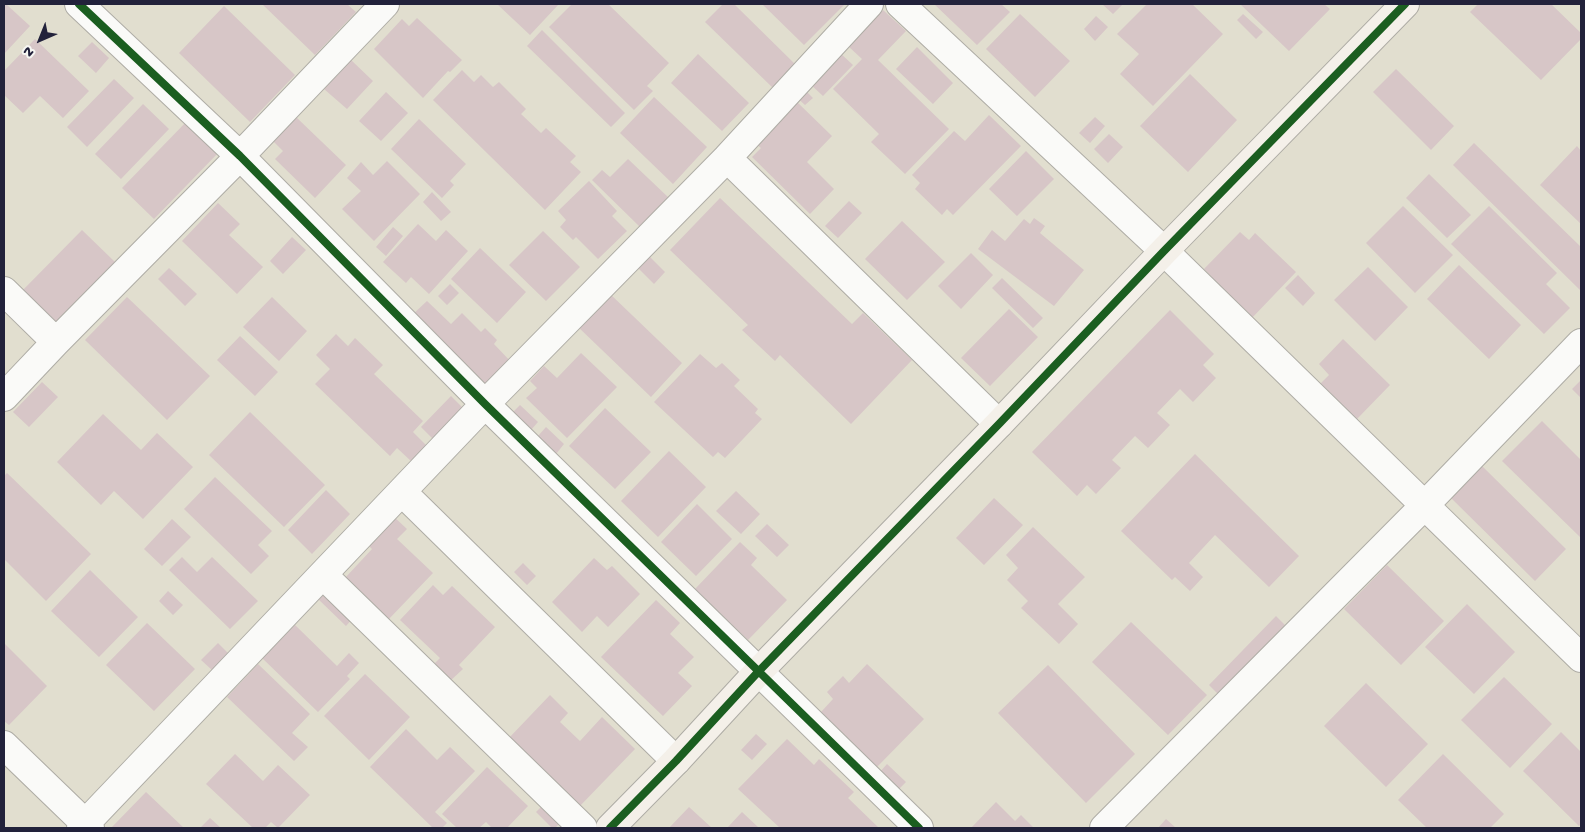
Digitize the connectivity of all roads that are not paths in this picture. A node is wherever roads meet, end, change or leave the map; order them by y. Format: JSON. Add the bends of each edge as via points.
{"nodes":[{"id":1,"x":79,"y":4,"type":"edge"},
{"id":2,"x":385,"y":4,"type":"edge"},
{"id":3,"x":869,"y":4,"type":"edge"},
{"id":4,"x":900,"y":4,"type":"edge"},
{"id":5,"x":1396,"y":7,"type":"edge"},
{"id":6,"x":240,"y":156,"type":"junction"},
{"id":7,"x":727,"y":158,"type":"junction"},
{"id":8,"x":1164,"y":251,"type":"junction"},
{"id":9,"x":4,"y":291,"type":"edge"},
{"id":10,"x":56,"y":342,"type":"junction"},
{"id":11,"x":1581,"y":343,"type":"edge"},
{"id":12,"x":4,"y":397,"type":"edge"},
{"id":13,"x":486,"y":404,"type":"junction"},
{"id":14,"x":999,"y":424,"type":"junction"},
{"id":15,"x":402,"y":492,"type":"junction"},
{"id":16,"x":1424,"y":506,"type":"junction"},
{"id":17,"x":323,"y":575,"type":"junction"},
{"id":18,"x":1581,"y":658,"type":"edge"},
{"id":19,"x":758,"y":672,"type":"junction"},
{"id":20,"x":4,"y":745,"type":"edge"},
{"id":21,"x":676,"y":761,"type":"junction"},
{"id":22,"x":85,"y":827,"type":"edge"},
{"id":23,"x":583,"y":828,"type":"edge"},
{"id":24,"x":610,"y":828,"type":"edge"},
{"id":25,"x":919,"y":828,"type":"edge"},
{"id":26,"x":1104,"y":828,"type":"edge"}],
"edges":[{"from":1,"to":6,"type":"street"},
{"from":2,"to":6,"type":"street"},
{"from":3,"to":7,"type":"street"},
{"from":4,"to":8,"type":"street"},
{"from":5,"to":8,"type":"street"},
{"from":6,"to":10,"type":"street"},
{"from":6,"to":13,"type":"street"},
{"from":7,"to":13,"type":"street"},
{"from":7,"to":14,"type":"street"},
{"from":8,"to":14,"type":"street"},
{"from":8,"to":16,"type":"street"},
{"from":9,"to":10,"type":"street"},
{"from":10,"to":12,"type":"street"},
{"from":11,"to":16,"type":"street"},
{"from":13,"to":15,"type":"street"},
{"from":13,"to":19,"type":"street"},
{"from":14,"to":19,"type":"street"},
{"from":15,"to":17,"type":"street"},
{"from":15,"to":21,"type":"street"},
{"from":16,"to":18,"type":"street"},
{"from":16,"to":26,"type":"street"},
{"from":17,"to":22,"type":"street"},
{"from":17,"to":23,"type":"street"},
{"from":19,"to":21,"type":"street"},
{"from":19,"to":25,"type":"street"},
{"from":20,"to":22,"type":"street"},
{"from":21,"to":24,"type":"street"}]}
